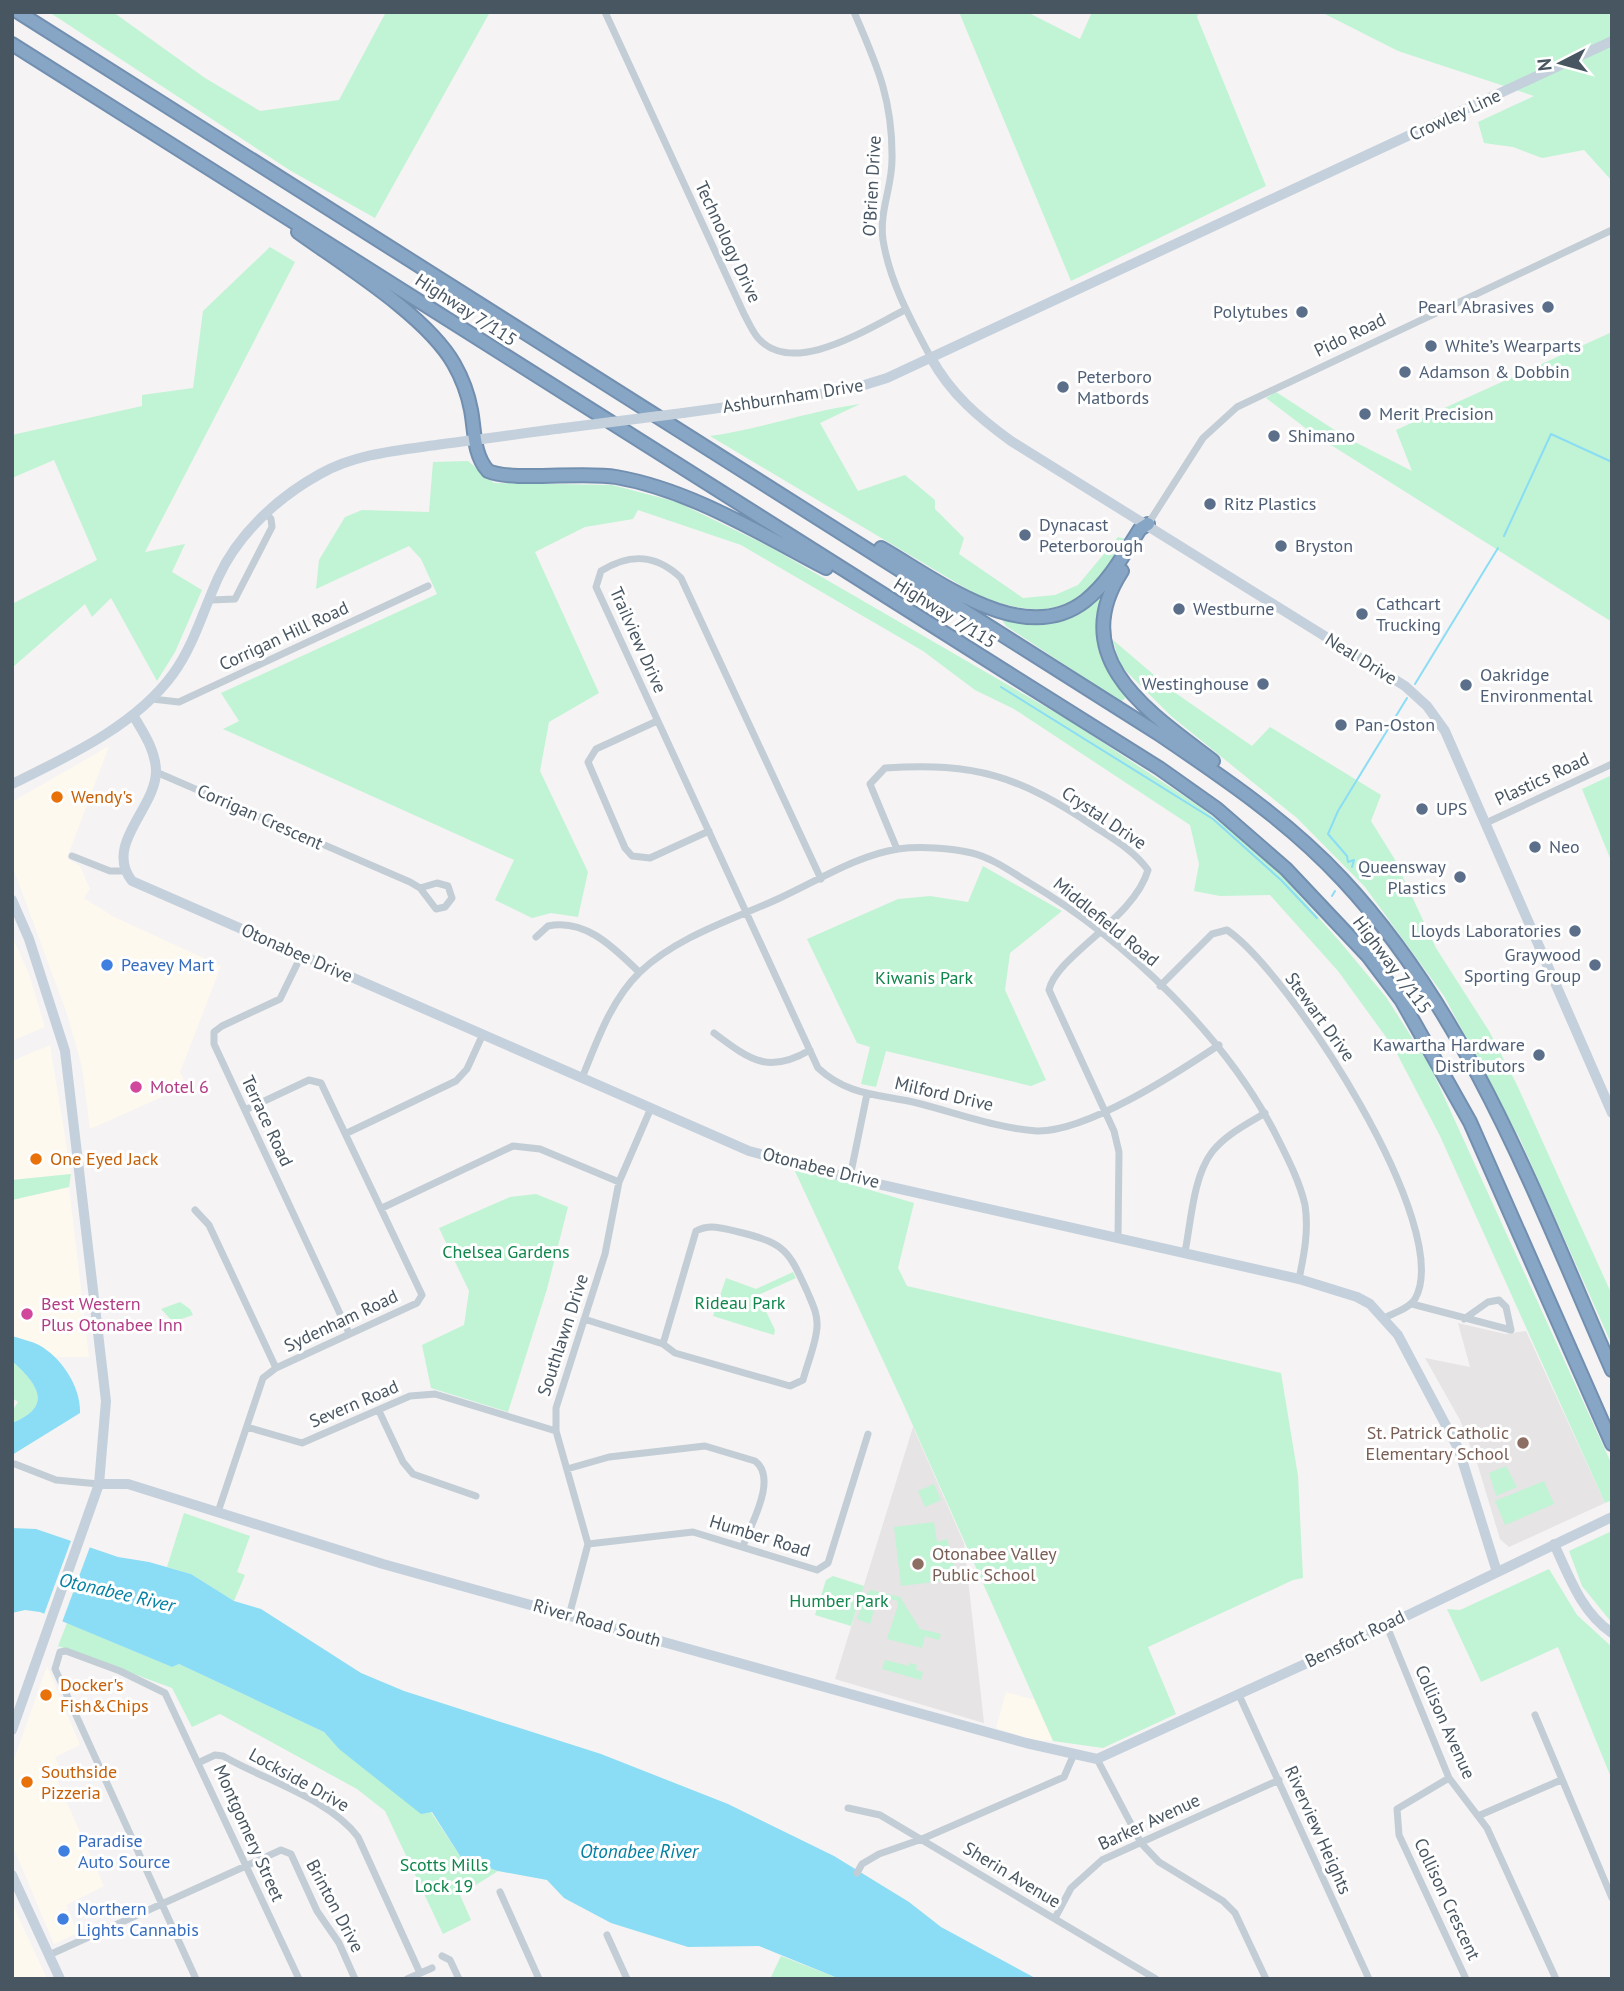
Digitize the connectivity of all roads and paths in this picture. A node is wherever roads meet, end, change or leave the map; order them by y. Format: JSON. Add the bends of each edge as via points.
{"nodes":[{"id":1,"x":18,"y":12,"type":"edge"},
{"id":2,"x":605,"y":12,"type":"edge"},
{"id":3,"x":854,"y":12,"type":"edge"},
{"id":4,"x":1612,"y":41,"type":"edge"},
{"id":5,"x":12,"y":44,"type":"edge"},
{"id":6,"x":1374,"y":152,"type":"joint"},
{"id":7,"x":1612,"y":230,"type":"edge"},
{"id":8,"x":323,"y":244,"type":"junction"},
{"id":9,"x":905,"y":310,"type":"junction"},
{"id":10,"x":931,"y":358,"type":"junction"},
{"id":11,"x":475,"y":440,"type":"junction"},
{"id":12,"x":266,"y":513,"type":"junction"},
{"id":13,"x":827,"y":523,"type":"junction"},
{"id":14,"x":1148,"y":524,"type":"junction"},
{"id":15,"x":428,"y":586,"type":"dead end"},
{"id":16,"x":211,"y":600,"type":"junction"},
{"id":17,"x":939,"y":630,"type":"junction"},
{"id":18,"x":152,"y":699,"type":"junction"},
{"id":19,"x":132,"y":715,"type":"junction"},
{"id":20,"x":657,"y":721,"type":"junction"},
{"id":21,"x":1612,"y":764,"type":"edge"},
{"id":22,"x":156,"y":772,"type":"junction"},
{"id":23,"x":12,"y":784,"type":"edge"},
{"id":24,"x":1252,"y":797,"type":"junction"},
{"id":25,"x":1486,"y":822,"type":"junction"},
{"id":26,"x":709,"y":831,"type":"junction"},
{"id":27,"x":897,"y":849,"type":"junction"},
{"id":28,"x":72,"y":856,"type":"dead end"},
{"id":29,"x":124,"y":871,"type":"junction"},
{"id":30,"x":821,"y":879,"type":"junction"},
{"id":31,"x":420,"y":888,"type":"dead end"},
{"id":32,"x":12,"y":900,"type":"edge"},
{"id":33,"x":748,"y":913,"type":"junction"},
{"id":34,"x":1101,"y":933,"type":"junction"},
{"id":35,"x":536,"y":937,"type":"dead end"},
{"id":36,"x":302,"y":956,"type":"junction"},
{"id":37,"x":639,"y":972,"type":"junction"},
{"id":38,"x":1160,"y":986,"type":"junction"},
{"id":39,"x":714,"y":1033,"type":"dead end"},
{"id":40,"x":483,"y":1034,"type":"junction"},
{"id":41,"x":1219,"y":1045,"type":"junction"},
{"id":42,"x":810,"y":1050,"type":"junction"},
{"id":43,"x":582,"y":1077,"type":"junction"},
{"id":44,"x":867,"y":1094,"type":"junction"},
{"id":45,"x":651,"y":1108,"type":"junction"},
{"id":46,"x":245,"y":1110,"type":"junction"},
{"id":47,"x":1105,"y":1112,"type":"junction"},
{"id":48,"x":1265,"y":1113,"type":"junction"},
{"id":49,"x":1612,"y":1113,"type":"edge"},
{"id":50,"x":347,"y":1133,"type":"junction"},
{"id":51,"x":850,"y":1177,"type":"junction"},
{"id":52,"x":619,"y":1182,"type":"junction"},
{"id":53,"x":382,"y":1208,"type":"junction"},
{"id":54,"x":195,"y":1210,"type":"dead end"},
{"id":55,"x":1118,"y":1237,"type":"junction"},
{"id":56,"x":1185,"y":1252,"type":"junction"},
{"id":57,"x":1299,"y":1279,"type":"junction"},
{"id":58,"x":1412,"y":1304,"type":"junction"},
{"id":59,"x":1384,"y":1318,"type":"junction"},
{"id":60,"x":584,"y":1319,"type":"junction"},
{"id":61,"x":1464,"y":1319,"type":"junction"},
{"id":62,"x":349,"y":1333,"type":"junction"},
{"id":63,"x":663,"y":1344,"type":"junction"},
{"id":64,"x":276,"y":1368,"type":"junction"},
{"id":65,"x":1612,"y":1370,"type":"edge"},
{"id":66,"x":379,"y":1410,"type":"junction"},
{"id":67,"x":247,"y":1427,"type":"junction"},
{"id":68,"x":556,"y":1431,"type":"junction"},
{"id":69,"x":868,"y":1434,"type":"dead end"},
{"id":70,"x":1612,"y":1444,"type":"edge"},
{"id":71,"x":15,"y":1464,"type":"dead end"},
{"id":72,"x":567,"y":1469,"type":"junction"},
{"id":73,"x":99,"y":1484,"type":"junction"},
{"id":74,"x":476,"y":1496,"type":"dead end"},
{"id":75,"x":218,"y":1512,"type":"junction"},
{"id":76,"x":1612,"y":1517,"type":"edge"},
{"id":77,"x":589,"y":1544,"type":"junction"},
{"id":78,"x":1554,"y":1544,"type":"junction"},
{"id":79,"x":743,"y":1546,"type":"junction"},
{"id":80,"x":1497,"y":1572,"type":"junction"},
{"id":81,"x":569,"y":1616,"type":"junction"},
{"id":82,"x":1386,"y":1624,"type":"junction"},
{"id":83,"x":1612,"y":1633,"type":"edge"},
{"id":84,"x":1239,"y":1695,"type":"junction"},
{"id":85,"x":1535,"y":1715,"type":"dead end"},
{"id":86,"x":12,"y":1730,"type":"edge"},
{"id":87,"x":1074,"y":1754,"type":"junction"},
{"id":88,"x":1097,"y":1759,"type":"junction"},
{"id":89,"x":200,"y":1762,"type":"junction"},
{"id":90,"x":1449,"y":1779,"type":"junction"},
{"id":91,"x":1279,"y":1780,"type":"junction"},
{"id":92,"x":1561,"y":1780,"type":"junction"},
{"id":93,"x":848,"y":1808,"type":"dead end"},
{"id":94,"x":1478,"y":1816,"type":"junction"},
{"id":95,"x":922,"y":1839,"type":"junction"},
{"id":96,"x":1141,"y":1843,"type":"junction"},
{"id":97,"x":246,"y":1865,"type":"junction"},
{"id":98,"x":857,"y":1873,"type":"dead end"},
{"id":99,"x":12,"y":1875,"type":"edge"},
{"id":100,"x":500,"y":1892,"type":"dead end"},
{"id":101,"x":1612,"y":1898,"type":"edge"},
{"id":102,"x":162,"y":1904,"type":"junction"},
{"id":103,"x":1055,"y":1918,"type":"junction"},
{"id":104,"x":607,"y":1935,"type":"dead end"},
{"id":105,"x":49,"y":1955,"type":"junction"},
{"id":106,"x":442,"y":1956,"type":"dead end"},
{"id":107,"x":432,"y":1968,"type":"dead end"},
{"id":108,"x":420,"y":1973,"type":"junction"},
{"id":109,"x":60,"y":1979,"type":"edge"},
{"id":110,"x":196,"y":1979,"type":"edge"},
{"id":111,"x":299,"y":1979,"type":"edge"},
{"id":112,"x":355,"y":1979,"type":"edge"},
{"id":113,"x":407,"y":1979,"type":"edge"},
{"id":114,"x":459,"y":1979,"type":"edge"},
{"id":115,"x":540,"y":1979,"type":"edge"},
{"id":116,"x":627,"y":1979,"type":"edge"},
{"id":117,"x":1156,"y":1979,"type":"edge"},
{"id":118,"x":1266,"y":1979,"type":"edge"},
{"id":119,"x":1369,"y":1979,"type":"edge"},
{"id":120,"x":1466,"y":1979,"type":"edge"},
{"id":121,"x":1556,"y":1979,"type":"edge"}],
"edges":[{"from":1,"to":13,"type":"highway","name":"Highway 7/115"},
{"from":2,"to":9,"type":"street","name":"Technology Drive","via":[[759,339],[782,353],[805,354]]},
{"from":3,"to":9,"type":"street","name":"O'Brien Drive","via":[[878,64],[890,110],[892,163],[883,236],[888,266]]},
{"from":4,"to":6,"type":"street","name":"Crowley Line"},
{"from":5,"to":8,"type":"highway","name":"Highway 7/115"},
{"from":6,"to":10,"type":"street","name":"Ashburnham Drive"},
{"from":7,"to":14,"type":"street","name":"Pido Road","via":[[1237,407],[1203,438]]},
{"from":8,"to":11,"type":"highway","via":[[437,340],[466,389]]},
{"from":8,"to":17,"type":"highway","name":"Highway 7/115"},
{"from":9,"to":10,"type":"street","name":"O'Brien Drive"},
{"from":10,"to":11,"type":"street","name":"Ashburnham Drive","bridge":true,"via":[[848,390]]},
{"from":10,"to":14,"type":"street","name":"Neal Drive","via":[[946,384],[988,425]]},
{"from":11,"to":12,"type":"street","name":"Ashburnham Drive","via":[[356,459],[322,472]]},
{"from":11,"to":17,"type":"highway","via":[[479,459],[491,472],[611,476],[685,497]]},
{"from":12,"to":16,"type":"street","name":"Ashburnham Drive","via":[[237,546]]},
{"from":12,"to":16,"type":"street","via":[[272,527],[235,599]]},
{"from":13,"to":14,"type":"highway","via":[[952,590],[1029,618],[1062,614],[1087,600]]},
{"from":13,"to":24,"type":"highway","name":"Highway 7/115"},
{"from":14,"to":24,"type":"highway","via":[[1104,610],[1108,658],[1117,676],[1163,723]]},
{"from":14,"to":25,"type":"street","name":"Neal Drive","via":[[1416,696],[1444,729]]},
{"from":15,"to":18,"type":"street","name":"Corrigan Hill Road","via":[[179,702]]},
{"from":16,"to":18,"type":"street","name":"Ashburnham Drive","via":[[191,644]]},
{"from":17,"to":70,"type":"highway","name":"Highway 7/115","via":[[1217,808],[1286,869],[1368,956],[1402,1001],[1470,1122]]},
{"from":18,"to":19,"type":"street","name":"Ashburnham Drive"},
{"from":19,"to":22,"type":"street","via":[[148,739]]},
{"from":19,"to":23,"type":"street","name":"Ashburnham Drive"},
{"from":20,"to":26,"type":"street","name":"Trailview Drive"},
{"from":20,"to":26,"type":"street","via":[[596,749],[588,762],[620,836],[632,856],[650,858]]},
{"from":20,"to":30,"type":"street","name":"Trailview Drive","via":[[597,587],[601,570],[631,558],[667,565],[686,586]]},
{"from":21,"to":25,"type":"street","name":"Plastics Road"},
{"from":22,"to":29,"type":"street","via":[[123,851]]},
{"from":22,"to":31,"type":"street","name":"Corrigan Crescent"},
{"from":24,"to":65,"type":"highway","name":"Highway 7/115","via":[[1343,879],[1390,934],[1460,1039]]},
{"from":25,"to":49,"type":"street","name":"Neal Drive"},
{"from":26,"to":33,"type":"street","name":"Trailview Drive"},
{"from":27,"to":30,"type":"street","name":"Middlefield Road"},
{"from":27,"to":34,"type":"street","name":"Middlefield Road","via":[[952,850],[993,861],[1056,898]]},
{"from":27,"to":34,"type":"street","name":"Crystal Drive","via":[[870,784],[880,770],[950,766],[1019,783],[1069,809],[1137,855],[1148,870],[1143,887]]},
{"from":28,"to":29,"type":"street","via":[[110,871]]},
{"from":29,"to":36,"type":"street","name":"Otonabee Drive","via":[[132,881]]},
{"from":30,"to":33,"type":"street","name":"Middlefield Road"},
{"from":32,"to":73,"type":"street","via":[[58,1025],[72,1087],[106,1401]]},
{"from":33,"to":37,"type":"street","name":"Middlefield Road","via":[[685,941]]},
{"from":33,"to":42,"type":"street","name":"Milford Drive"},
{"from":34,"to":38,"type":"street","name":"Middlefield Road"},
{"from":34,"to":47,"type":"street","name":"Crystal Drive","via":[[1058,971],[1049,990]]},
{"from":35,"to":37,"type":"street","via":[[548,926],[579,927],[611,944]]},
{"from":36,"to":40,"type":"street","name":"Otonabee Drive"},
{"from":36,"to":46,"type":"street","name":"Terrace Road","via":[[280,999],[214,1032],[214,1044]]},
{"from":37,"to":43,"type":"street","name":"Middlefield Road","via":[[607,1017]]},
{"from":38,"to":41,"type":"street","name":"Middlefield Road"},
{"from":38,"to":58,"type":"street","name":"Stewart Drive","via":[[1212,934],[1227,930],[1302,1014],[1345,1078],[1411,1209],[1423,1275]]},
{"from":39,"to":42,"type":"street","via":[[764,1063],[793,1059]]},
{"from":40,"to":43,"type":"street","name":"Otonabee Drive"},
{"from":40,"to":50,"type":"street","via":[[467,1069],[456,1081]]},
{"from":41,"to":47,"type":"street","name":"Milford Drive"},
{"from":41,"to":48,"type":"street","name":"Middlefield Road"},
{"from":42,"to":44,"type":"street","name":"Milford Drive","via":[[818,1068],[833,1082]]},
{"from":43,"to":45,"type":"street","name":"Otonabee Drive"},
{"from":44,"to":47,"type":"street","name":"Milford Drive","via":[[1035,1131]]},
{"from":44,"to":51,"type":"street"},
{"from":45,"to":51,"type":"street","name":"Otonabee Drive","via":[[749,1151]]},
{"from":45,"to":52,"type":"street","name":"Southlawn Drive"},
{"from":46,"to":50,"type":"street","name":"Sydenham Road","via":[[309,1080],[321,1083]]},
{"from":46,"to":62,"type":"street","name":"Terrace Road"},
{"from":47,"to":55,"type":"street","name":"Crystal Drive","via":[[1119,1152]]},
{"from":48,"to":56,"type":"street","via":[[1211,1153],[1200,1180]]},
{"from":48,"to":57,"type":"street","name":"Middlefield Road","via":[[1305,1205]]},
{"from":50,"to":53,"type":"street","name":"Sydenham Road"},
{"from":51,"to":55,"type":"street","name":"Otonabee Drive"},
{"from":52,"to":53,"type":"street","via":[[540,1149],[513,1146]]},
{"from":52,"to":60,"type":"street","name":"Southlawn Drive","via":[[605,1254]]},
{"from":53,"to":62,"type":"street","name":"Sydenham Road","via":[[422,1295],[411,1306]]},
{"from":54,"to":64,"type":"street","via":[[209,1225]]},
{"from":55,"to":56,"type":"street","name":"Otonabee Drive"},
{"from":56,"to":57,"type":"street","name":"Otonabee Drive"},
{"from":57,"to":59,"type":"street","name":"Otonabee Drive","via":[[1357,1297]]},
{"from":58,"to":59,"type":"street"},
{"from":58,"to":61,"type":"street"},
{"from":59,"to":80,"type":"street","name":"Otonabee Drive","via":[[1459,1450]]},
{"from":60,"to":63,"type":"street"},
{"from":60,"to":68,"type":"street","name":"Southlawn Drive","via":[[556,1408]]},
{"from":61,"to":61,"type":"street","via":[[1492,1327],[1511,1330],[1506,1307],[1499,1300]]},
{"from":62,"to":64,"type":"street","name":"Sydenham Road"},
{"from":63,"to":63,"type":"street","via":[[675,1353],[790,1386],[803,1380],[817,1329],[816,1310],[791,1256],[779,1246],[761,1237],[704,1226],[696,1231]]},
{"from":64,"to":67,"type":"street","name":"Sydenham Road","via":[[263,1378]]},
{"from":66,"to":67,"type":"street","name":"Severn Road","via":[[302,1443]]},
{"from":66,"to":68,"type":"street","name":"Severn Road","via":[[410,1396],[435,1394]]},
{"from":66,"to":74,"type":"street","via":[[413,1474]]},
{"from":67,"to":75,"type":"street","name":"Sydenham Road"},
{"from":68,"to":72,"type":"street","name":"Southlawn Drive"},
{"from":69,"to":79,"type":"street","name":"Humber Road","via":[[828,1563],[817,1570]]},
{"from":71,"to":73,"type":"street","via":[[56,1480]]},
{"from":72,"to":77,"type":"street","name":"Southlawn Drive"},
{"from":72,"to":79,"type":"street","via":[[609,1457],[705,1446],[755,1461],[766,1479]]},
{"from":73,"to":75,"type":"street","name":"River Road South","via":[[128,1483]]},
{"from":73,"to":86,"type":"street"},
{"from":75,"to":81,"type":"street","name":"River Road South"},
{"from":76,"to":78,"type":"street","name":"Bensfort Road"},
{"from":77,"to":79,"type":"street","name":"Humber Road","via":[[693,1532]]},
{"from":77,"to":81,"type":"street"},
{"from":78,"to":80,"type":"street","name":"Bensfort Road"},
{"from":78,"to":83,"type":"street","via":[[1577,1594]]},
{"from":80,"to":82,"type":"street","name":"Bensfort Road"},
{"from":81,"to":87,"type":"street","name":"River Road South"},
{"from":82,"to":84,"type":"street","name":"Bensfort Road"},
{"from":82,"to":90,"type":"street","name":"Collison Avenue"},
{"from":84,"to":88,"type":"street","name":"Bensfort Road"},
{"from":84,"to":91,"type":"street","name":"Riverview Heights"},
{"from":85,"to":92,"type":"street"},
{"from":87,"to":88,"type":"street","name":"River Road South"},
{"from":87,"to":95,"type":"street","via":[[1064,1777]]},
{"from":88,"to":96,"type":"street"},
{"from":89,"to":97,"type":"street","name":"Montgomery Street"},
{"from":89,"to":102,"type":"street","name":"Montgomery Street","via":[[170,1700],[159,1689],[60,1652],[55,1669]]},
{"from":89,"to":108,"type":"street","name":"Lockside Drive","via":[[223,1756],[325,1808],[350,1826]]},
{"from":90,"to":94,"type":"street","name":"Collison Avenue"},
{"from":90,"to":120,"type":"street","name":"Collison Crescent","via":[[1397,1809],[1397,1821],[1399,1835]]},
{"from":91,"to":96,"type":"street","name":"Barker Avenue"},
{"from":91,"to":119,"type":"street","name":"Riverview Heights"},
{"from":92,"to":94,"type":"street"},
{"from":92,"to":101,"type":"street"},
{"from":93,"to":95,"type":"street","name":"Sherin Avenue","via":[[880,1815]]},
{"from":94,"to":121,"type":"street","name":"Collison Avenue"},
{"from":95,"to":98,"type":"street","via":[[879,1854],[862,1864]]},
{"from":95,"to":103,"type":"street","name":"Sherin Avenue"},
{"from":96,"to":103,"type":"street","name":"Barker Avenue","via":[[1102,1860],[1080,1877]]},
{"from":96,"to":118,"type":"street","via":[[1159,1862],[1236,1913]]},
{"from":97,"to":102,"type":"street","name":"Brinton Drive"},
{"from":97,"to":111,"type":"street","name":"Montgomery Street"},
{"from":97,"to":112,"type":"street","name":"Brinton Drive","via":[[281,1850],[290,1854]]},
{"from":99,"to":105,"type":"street"},
{"from":100,"to":115,"type":"street"},
{"from":102,"to":105,"type":"street","name":"Brinton Drive"},
{"from":102,"to":110,"type":"street"},
{"from":103,"to":117,"type":"street","name":"Sherin Avenue"},
{"from":104,"to":116,"type":"street"},
{"from":105,"to":109,"type":"street"},
{"from":106,"to":114,"type":"street","via":[[450,1960]]},
{"from":107,"to":108,"type":"street"},
{"from":108,"to":113,"type":"street"}]}
